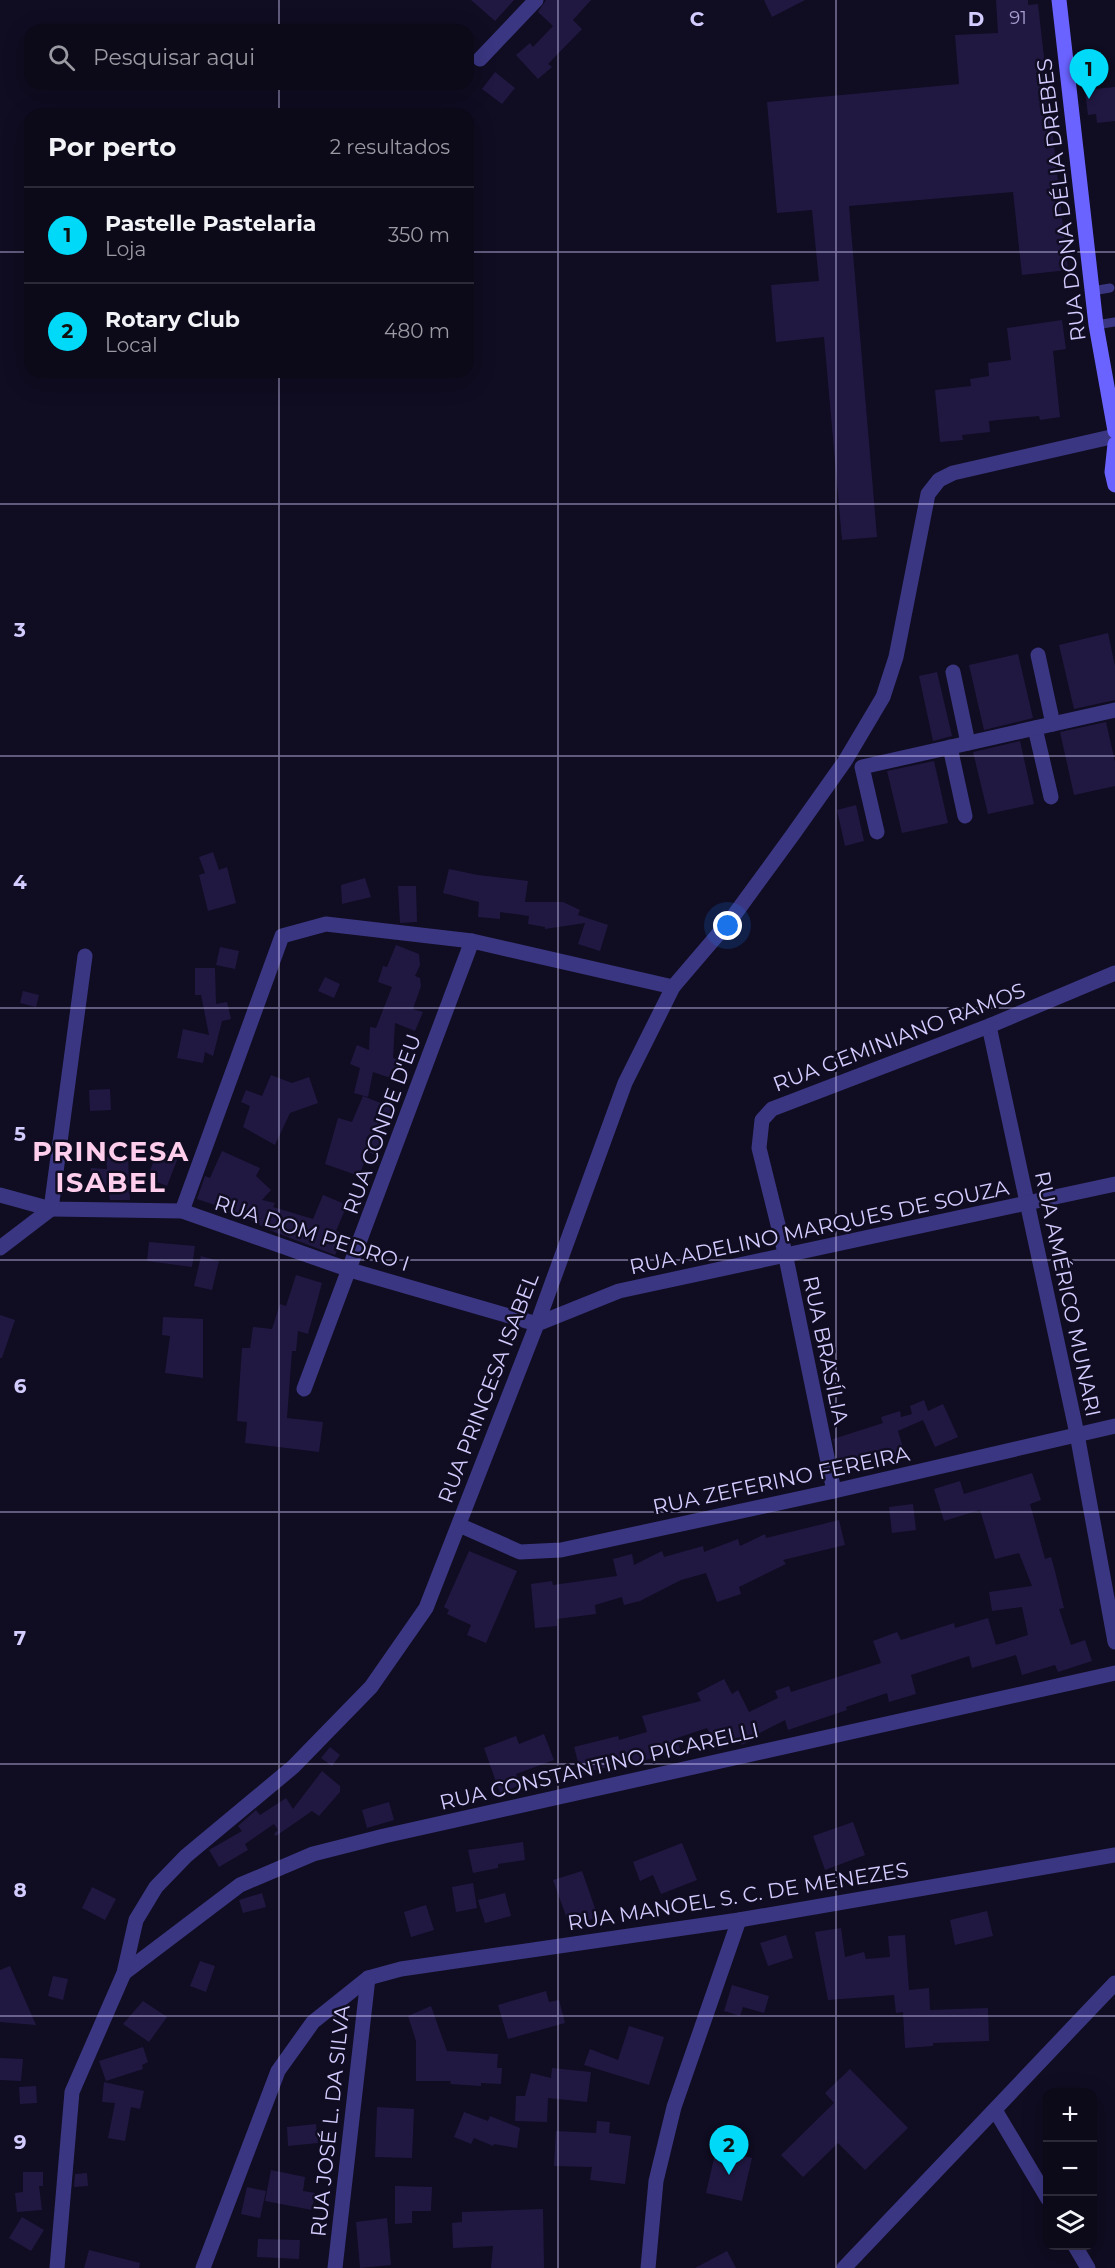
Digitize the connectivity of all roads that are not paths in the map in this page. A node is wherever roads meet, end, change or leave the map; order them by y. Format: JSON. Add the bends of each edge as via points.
{"nodes":[{"id":1,"x":536,"y":0,"type":"edge"},
{"id":2,"x":1059,"y":0,"type":"edge"},
{"id":3,"x":480,"y":59,"type":"dead end"},
{"id":4,"x":1110,"y":288,"type":"dead end"},
{"id":5,"x":1092,"y":291,"type":"junction"},
{"id":6,"x":1115,"y":322,"type":"edge"},
{"id":7,"x":1096,"y":325,"type":"junction"},
{"id":8,"x":1115,"y":431,"type":"edge"},
{"id":9,"x":1115,"y":436,"type":"edge"},
{"id":10,"x":1115,"y":444,"type":"edge"},
{"id":11,"x":1115,"y":485,"type":"edge"},
{"id":12,"x":1038,"y":655,"type":"dead end"},
{"id":13,"x":952,"y":672,"type":"dead end"},
{"id":14,"x":1115,"y":710,"type":"edge"},
{"id":15,"x":1053,"y":724,"type":"junction"},
{"id":16,"x":1035,"y":728,"type":"junction"},
{"id":17,"x":968,"y":743,"type":"junction"},
{"id":18,"x":950,"y":747,"type":"junction"},
{"id":19,"x":1051,"y":797,"type":"dead end"},
{"id":20,"x":965,"y":816,"type":"dead end"},
{"id":21,"x":877,"y":832,"type":"dead end"},
{"id":22,"x":472,"y":941,"type":"junction"},
{"id":23,"x":85,"y":956,"type":"dead end"},
{"id":24,"x":1115,"y":973,"type":"edge"},
{"id":25,"x":673,"y":987,"type":"junction"},
{"id":26,"x":989,"y":1026,"type":"junction"},
{"id":27,"x":1115,"y":1184,"type":"edge"},
{"id":28,"x":0,"y":1195,"type":"edge"},
{"id":29,"x":1026,"y":1204,"type":"junction"},
{"id":30,"x":51,"y":1209,"type":"junction"},
{"id":31,"x":182,"y":1211,"type":"junction"},
{"id":32,"x":0,"y":1248,"type":"edge"},
{"id":33,"x":785,"y":1254,"type":"junction"},
{"id":34,"x":350,"y":1270,"type":"junction"},
{"id":35,"x":537,"y":1324,"type":"junction"},
{"id":36,"x":304,"y":1389,"type":"dead end"},
{"id":37,"x":1115,"y":1426,"type":"edge"},
{"id":38,"x":1077,"y":1434,"type":"junction"},
{"id":39,"x":834,"y":1491,"type":"junction"},
{"id":40,"x":459,"y":1525,"type":"junction"},
{"id":41,"x":1115,"y":1642,"type":"edge"},
{"id":42,"x":1115,"y":1673,"type":"edge"},
{"id":43,"x":1115,"y":1855,"type":"edge"},
{"id":44,"x":739,"y":1920,"type":"junction"},
{"id":45,"x":124,"y":1973,"type":"junction"},
{"id":46,"x":368,"y":1978,"type":"junction"},
{"id":47,"x":1115,"y":1983,"type":"edge"},
{"id":48,"x":995,"y":2110,"type":"junction"},
{"id":49,"x":1045,"y":2196,"type":"edge"},
{"id":50,"x":1077,"y":2250,"type":"edge"},
{"id":51,"x":57,"y":2268,"type":"edge"},
{"id":52,"x":203,"y":2268,"type":"edge"},
{"id":53,"x":335,"y":2268,"type":"edge"},
{"id":54,"x":648,"y":2268,"type":"edge"},
{"id":55,"x":844,"y":2268,"type":"edge"},
{"id":56,"x":1088,"y":2268,"type":"edge"}],
"edges":[{"from":1,"to":3,"type":"street"},
{"from":2,"to":5,"type":"street","name":"RUA DONA DÉLIA DREBES"},
{"from":4,"to":5,"type":"lane"},
{"from":5,"to":7,"type":"street","name":"RUA DONA DÉLIA DREBES"},
{"from":6,"to":7,"type":"lane"},
{"from":7,"to":8,"type":"street","name":"RUA DONA DÉLIA DREBES"},
{"from":9,"to":25,"type":"street","name":"RUA PRINCESA ISABEL","via":[[945,475],[933,486],[925,506],[896,657],[883,697],[845,761],[794,833],[732,918]]},
{"from":10,"to":11,"type":"street"},
{"from":12,"to":15,"type":"street"},
{"from":13,"to":17,"type":"street"},
{"from":14,"to":15,"type":"street"},
{"from":15,"to":16,"type":"street"},
{"from":16,"to":17,"type":"street"},
{"from":16,"to":19,"type":"street"},
{"from":17,"to":18,"type":"street"},
{"from":18,"to":20,"type":"street"},
{"from":18,"to":21,"type":"street","via":[[862,767]]},
{"from":22,"to":25,"type":"street"},
{"from":22,"to":31,"type":"street","via":[[326,924],[282,936]]},
{"from":22,"to":34,"type":"street","name":"RUA CONDE D'EU"},
{"from":23,"to":30,"type":"street"},
{"from":24,"to":26,"type":"street","name":"RUA GEMINIANO RAMOS"},
{"from":25,"to":35,"type":"street","name":"RUA PRINCESA ISABEL","via":[[625,1083]]},
{"from":26,"to":29,"type":"street","name":"RUA AMÉRICO MUNARI"},
{"from":26,"to":33,"type":"street","name":"RUA GEMINIANO RAMOS","via":[[772,1109],[762,1119],[759,1148]]},
{"from":27,"to":29,"type":"street","name":"RUA ADELINO MARQUES DE SOUZA"},
{"from":28,"to":30,"type":"street","name":"RUA DOM PEDRO I"},
{"from":29,"to":33,"type":"street","name":"RUA ADELINO MARQUES DE SOUZA"},
{"from":29,"to":38,"type":"street","name":"RUA AMÉRICO MUNARI"},
{"from":30,"to":31,"type":"street","name":"RUA DOM PEDRO I"},
{"from":30,"to":32,"type":"street"},
{"from":31,"to":34,"type":"street","name":"RUA DOM PEDRO I"},
{"from":33,"to":35,"type":"street","name":"RUA ADELINO MARQUES DE SOUZA","via":[[619,1291]]},
{"from":33,"to":39,"type":"street","name":"RUA BRASÍLIA"},
{"from":34,"to":35,"type":"street","name":"RUA DOM PEDRO I"},
{"from":34,"to":36,"type":"street","name":"RUA CONDE D'EU"},
{"from":35,"to":40,"type":"street","name":"RUA PRINCESA ISABEL"},
{"from":37,"to":38,"type":"street","name":"RUA ZEFERINO FEREIRA"},
{"from":38,"to":39,"type":"street","name":"RUA ZEFERINO FEREIRA"},
{"from":38,"to":41,"type":"street","name":"RUA AMÉRICO MUNARI"},
{"from":39,"to":40,"type":"street","name":"RUA ZEFERINO FEREIRA","via":[[561,1550],[520,1552]]},
{"from":40,"to":45,"type":"street","name":"RUA PRINCESA ISABEL","via":[[426,1608],[371,1687],[293,1767],[186,1856],[156,1887],[136,1920]]},
{"from":42,"to":45,"type":"street","name":"RUA CONSTANTINO PICARELLI","via":[[313,1854],[240,1885]]},
{"from":43,"to":44,"type":"street","name":"RUA MANOEL S. C. DE MENEZES"},
{"from":44,"to":46,"type":"street","name":"RUA MANOEL S. C. DE MENEZES","via":[[515,1951]]},
{"from":44,"to":54,"type":"street","via":[[675,2107],[656,2181]]},
{"from":45,"to":51,"type":"street","name":"RUA PRINCESA ISABEL","via":[[72,2092]]},
{"from":46,"to":52,"type":"street","via":[[313,2022],[278,2072]]},
{"from":46,"to":53,"type":"street","name":"RUA JOSÉ L. DA SILVA"},
{"from":47,"to":48,"type":"street"},
{"from":48,"to":49,"type":"street"},
{"from":48,"to":55,"type":"street"},
{"from":50,"to":56,"type":"street"}]}
